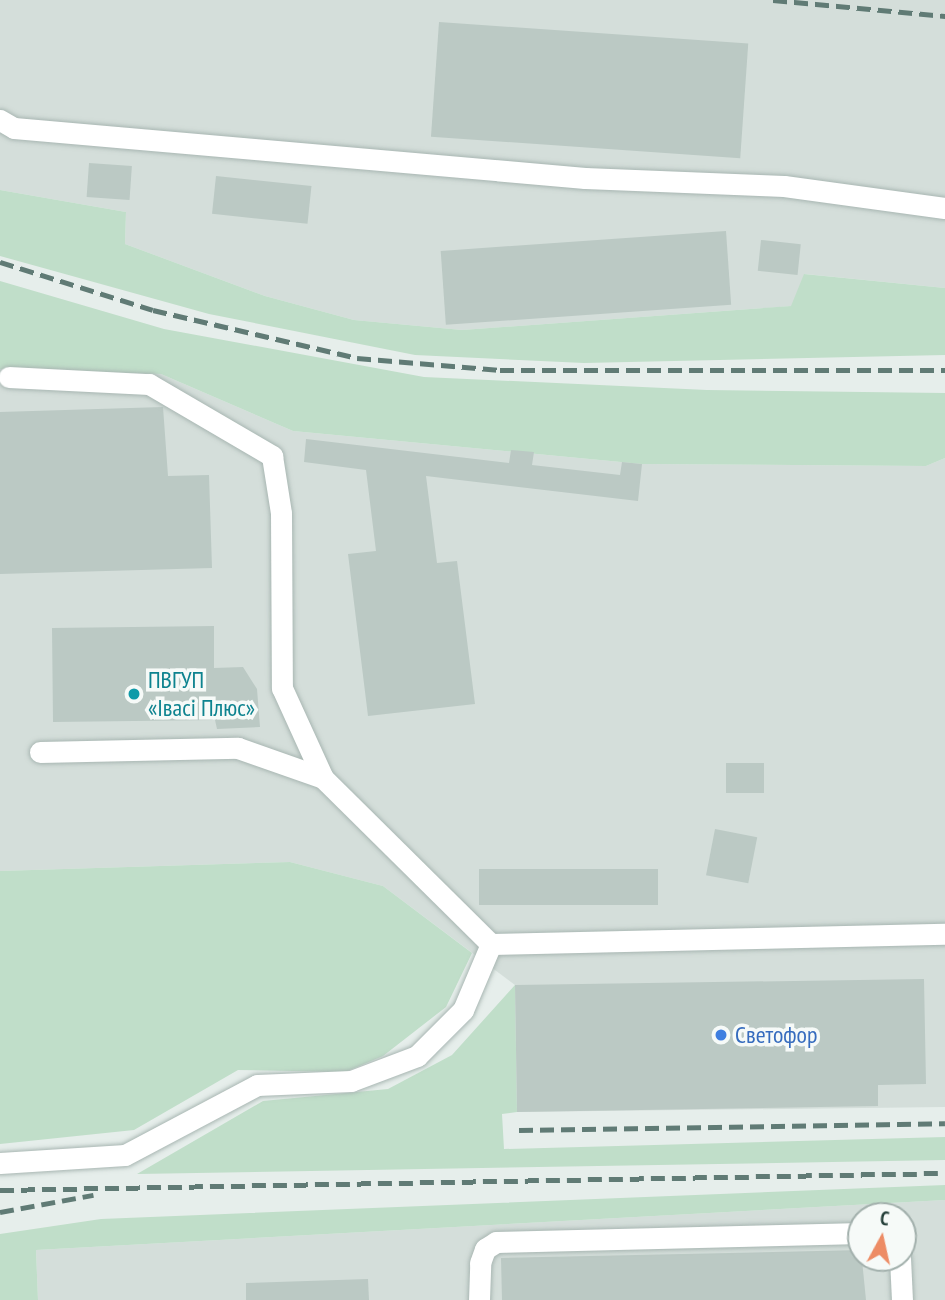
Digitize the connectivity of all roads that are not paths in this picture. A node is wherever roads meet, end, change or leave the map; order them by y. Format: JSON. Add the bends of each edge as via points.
{"nodes":[{"id":1,"x":0,"y":120,"type":"edge"},
{"id":2,"x":945,"y":208,"type":"edge"},
{"id":3,"x":9,"y":377,"type":"dead end"},
{"id":4,"x":40,"y":751,"type":"dead end"},
{"id":5,"x":323,"y":778,"type":"junction"},
{"id":6,"x":945,"y":934,"type":"edge"},
{"id":7,"x":491,"y":944,"type":"junction"},
{"id":8,"x":0,"y":1163,"type":"edge"},
{"id":9,"x":847,"y":1233,"type":"edge"},
{"id":10,"x":901,"y":1272,"type":"edge"},
{"id":11,"x":479,"y":1300,"type":"edge"},
{"id":12,"x":902,"y":1300,"type":"edge"}],
"edges":[{"from":1,"to":2,"type":"lane","via":[[14,128],[585,178],[784,186]]},
{"from":3,"to":5,"type":"lane","via":[[149,384],[272,456],[281,513],[282,688]]},
{"from":4,"to":5,"type":"lane","via":[[238,748]]},
{"from":5,"to":7,"type":"lane"},
{"from":6,"to":7,"type":"lane"},
{"from":7,"to":8,"type":"lane","via":[[463,1010],[417,1056],[351,1081],[257,1085],[125,1154]]},
{"from":9,"to":11,"type":"lane","via":[[496,1242],[485,1249],[480,1263]]},
{"from":10,"to":12,"type":"lane"}]}
